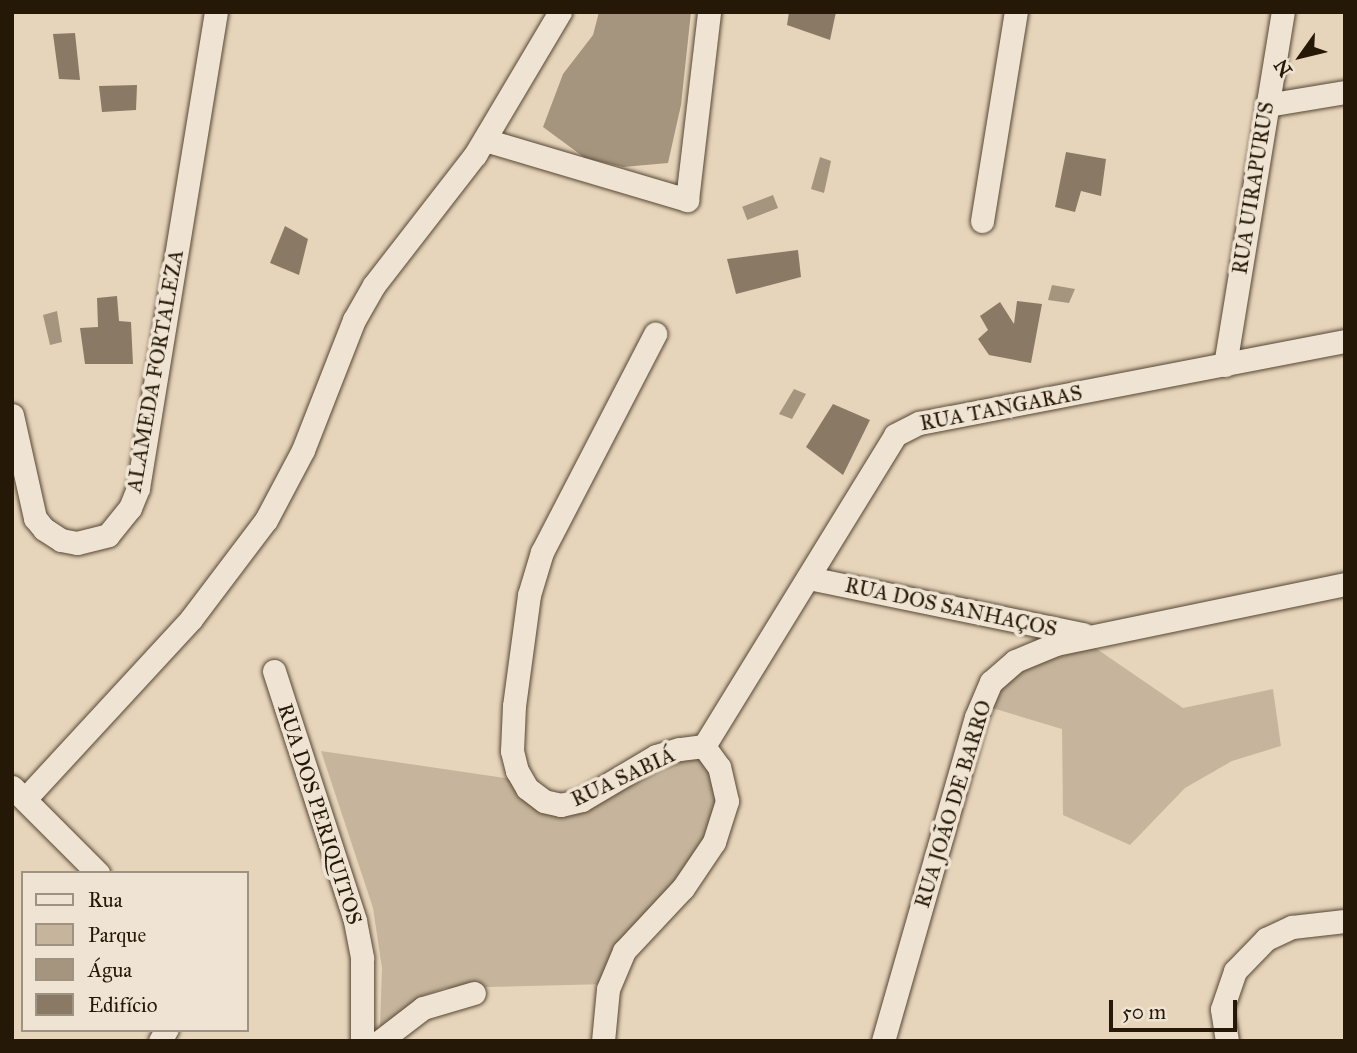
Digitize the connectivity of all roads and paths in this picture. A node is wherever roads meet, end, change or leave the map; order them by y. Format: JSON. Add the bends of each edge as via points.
{"nodes":[{"id":1,"x":216,"y":12,"type":"edge"},
{"id":2,"x":559,"y":12,"type":"edge"},
{"id":3,"x":709,"y":12,"type":"edge"},
{"id":4,"x":1016,"y":12,"type":"edge"},
{"id":5,"x":1283,"y":12,"type":"edge"},
{"id":6,"x":1345,"y":92,"type":"edge"},
{"id":7,"x":1267,"y":105,"type":"junction"},
{"id":8,"x":485,"y":140,"type":"junction"},
{"id":9,"x":982,"y":221,"type":"dead end"},
{"id":10,"x":655,"y":334,"type":"dead end"},
{"id":11,"x":1345,"y":341,"type":"edge"},
{"id":12,"x":1225,"y":365,"type":"junction"},
{"id":13,"x":12,"y":415,"type":"edge"},
{"id":14,"x":808,"y":578,"type":"junction"},
{"id":15,"x":1345,"y":584,"type":"edge"},
{"id":16,"x":1093,"y":636,"type":"junction"},
{"id":17,"x":274,"y":671,"type":"dead end"},
{"id":18,"x":704,"y":746,"type":"junction"},
{"id":19,"x":19,"y":793,"type":"edge"},
{"id":20,"x":96,"y":871,"type":"edge"},
{"id":21,"x":1345,"y":921,"type":"edge"},
{"id":22,"x":474,"y":993,"type":"dead end"},
{"id":23,"x":362,"y":1041,"type":"edge"},
{"id":24,"x":380,"y":1041,"type":"edge"},
{"id":25,"x":603,"y":1041,"type":"edge"},
{"id":26,"x":883,"y":1041,"type":"edge"},
{"id":27,"x":1227,"y":1041,"type":"edge"}],
"edges":[{"from":1,"to":13,"type":"street","name":"ALAMEDA FORTALEZA","via":[[138,488],[130,508],[108,535],[77,544],[44,529],[33,509]]},
{"from":2,"to":8,"type":"street"},
{"from":3,"to":8,"type":"street","via":[[687,200]]},
{"from":4,"to":9,"type":"street"},
{"from":5,"to":7,"type":"street","name":"RUA UIRAPURUS"},
{"from":6,"to":7,"type":"street"},
{"from":7,"to":12,"type":"street","name":"RUA UIRAPURUS"},
{"from":8,"to":19,"type":"street","via":[[374,285],[354,320],[303,450],[266,520],[191,619]]},
{"from":10,"to":18,"type":"street","name":"RUA SABIÁ","via":[[542,552],[529,594],[512,751],[527,788],[544,801],[561,805],[582,800],[656,756]]},
{"from":11,"to":12,"type":"street","name":"RUA TANGARAS"},
{"from":12,"to":14,"type":"street","name":"RUA TANGARAS","via":[[908,427],[883,449]]},
{"from":14,"to":16,"type":"street","name":"RUA DOS SANHAÇOS"},
{"from":14,"to":18,"type":"street","name":"RUA TANGARAS"},
{"from":15,"to":16,"type":"street","name":"RUA JOÃO DE BARRO"},
{"from":16,"to":26,"type":"street","name":"RUA JOÃO DE BARRO","via":[[1056,644],[1015,661],[991,682],[976,717]]},
{"from":17,"to":23,"type":"street","name":"RUA DOS PERIQUITOS","via":[[355,921],[362,958]]},
{"from":18,"to":25,"type":"street","name":"RUA SABIÁ","via":[[719,766],[727,802],[714,842],[683,888],[624,951],[608,989]]},
{"from":19,"to":20,"type":"street"},
{"from":21,"to":27,"type":"street","via":[[1292,927],[1266,939],[1234,971],[1222,1009]]},
{"from":22,"to":24,"type":"street","via":[[423,1008]]}]}
